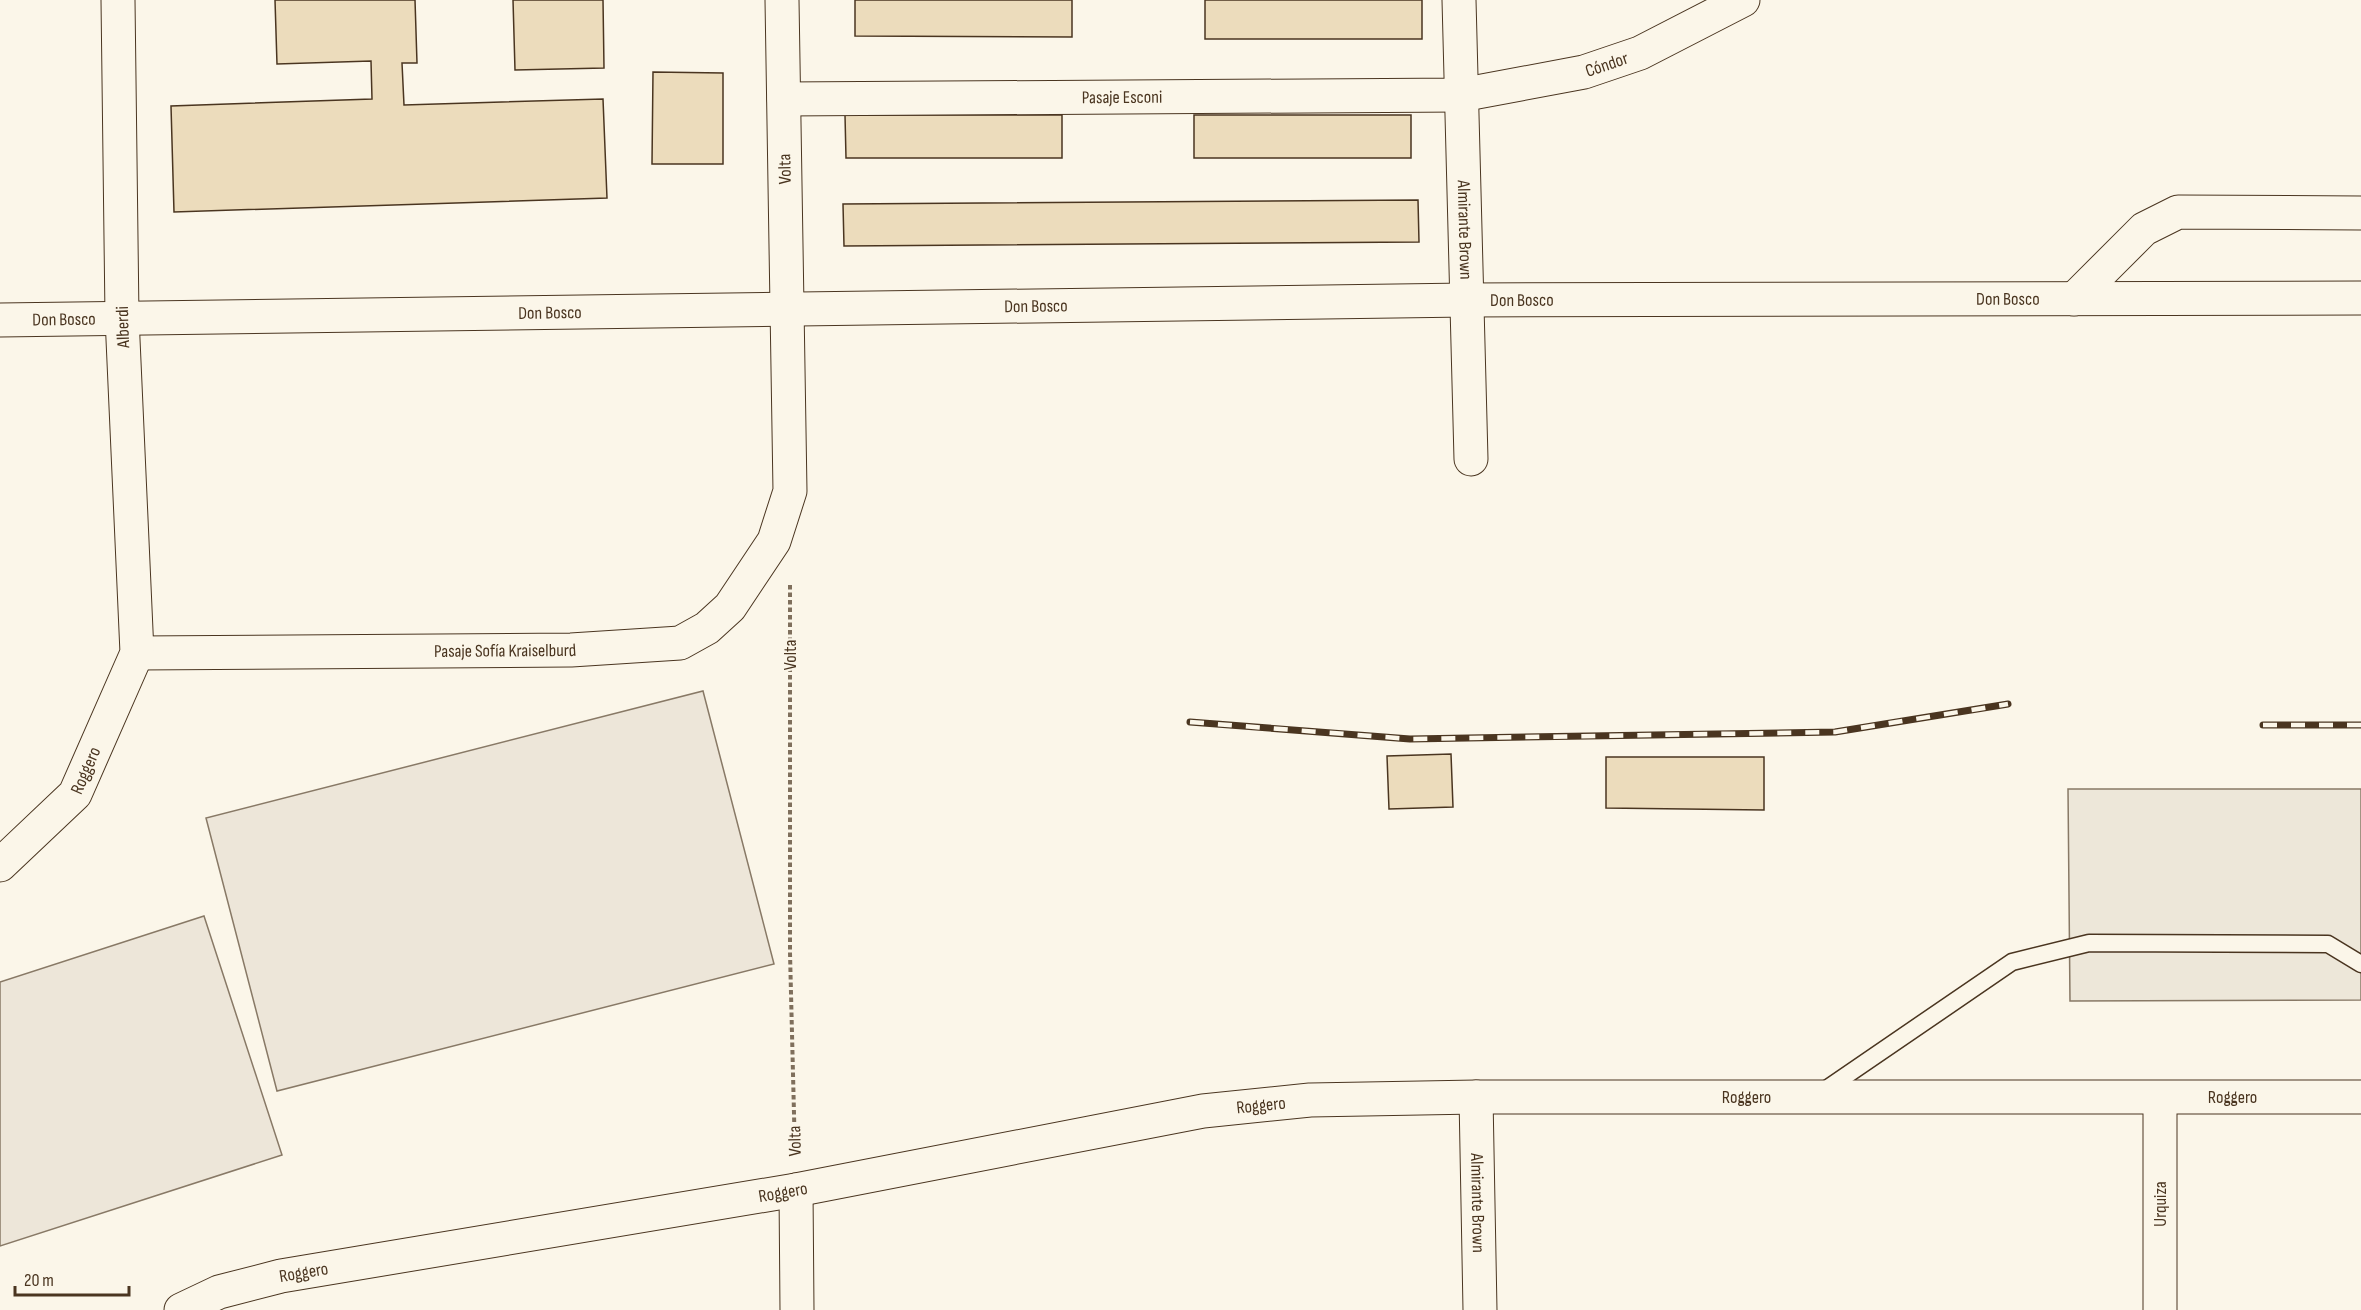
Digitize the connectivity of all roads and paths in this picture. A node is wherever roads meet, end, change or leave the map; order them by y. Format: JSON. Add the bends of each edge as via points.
{"nodes":[{"id":1,"x":118,"y":0,"type":"edge"},
{"id":2,"x":782,"y":0,"type":"edge"},
{"id":3,"x":1459,"y":0,"type":"edge"},
{"id":4,"x":1743,"y":0,"type":"edge"},
{"id":5,"x":1461,"y":95,"type":"junction"},
{"id":6,"x":784,"y":99,"type":"junction"},
{"id":7,"x":2361,"y":213,"type":"edge"},
{"id":8,"x":2361,"y":298,"type":"edge"},
{"id":9,"x":2074,"y":299,"type":"junction"},
{"id":10,"x":1467,"y":300,"type":"junction"},
{"id":11,"x":788,"y":309,"type":"junction"},
{"id":12,"x":122,"y":317,"type":"junction"},
{"id":13,"x":0,"y":320,"type":"edge"},
{"id":14,"x":1471,"y":459,"type":"dead end"},
{"id":15,"x":790,"y":491,"type":"joint"},
{"id":16,"x":790,"y":574,"type":"dead end"},
{"id":17,"x":137,"y":653,"type":"junction"},
{"id":18,"x":0,"y":865,"type":"edge"},
{"id":19,"x":2361,"y":964,"type":"edge"},
{"id":20,"x":1476,"y":1097,"type":"junction"},
{"id":21,"x":2361,"y":1097,"type":"edge"},
{"id":22,"x":1813,"y":1098,"type":"junction"},
{"id":23,"x":2160,"y":1099,"type":"junction"},
{"id":24,"x":796,"y":1190,"type":"junction"},
{"id":25,"x":181,"y":1310,"type":"edge"},
{"id":26,"x":797,"y":1310,"type":"edge"},
{"id":27,"x":1480,"y":1310,"type":"edge"},
{"id":28,"x":2160,"y":1310,"type":"edge"}],
"edges":[{"from":1,"to":12,"type":"street","name":"Alberdi"},
{"from":2,"to":6,"type":"street","name":"Volta"},
{"from":3,"to":5,"type":"street","name":"Almirante Brown"},
{"from":4,"to":5,"type":"street","name":"Cóndor","via":[[1640,53],[1584,72]]},
{"from":5,"to":6,"type":"street","name":"Pasaje Esconi"},
{"from":5,"to":10,"type":"street","name":"Almirante Brown"},
{"from":6,"to":11,"type":"street","name":"Volta"},
{"from":7,"to":9,"type":"street","via":[[2178,212],[2144,229]]},
{"from":8,"to":9,"type":"street","name":"Don Bosco"},
{"from":9,"to":10,"type":"street","name":"Don Bosco"},
{"from":10,"to":11,"type":"street","name":"Don Bosco"},
{"from":10,"to":14,"type":"street","name":"Almirante Brown"},
{"from":11,"to":12,"type":"street","name":"Don Bosco"},
{"from":11,"to":15,"type":"street","name":"Volta"},
{"from":12,"to":13,"type":"street","name":"Don Bosco"},
{"from":12,"to":17,"type":"street","name":"Alberdi"},
{"from":15,"to":17,"type":"street","name":"Pasaje Sofía Kraiselburd","via":[[774,541],[730,607],[707,628],[680,643],[571,650]]},
{"from":16,"to":24,"type":"path","name":"Volta","via":[[790,953]]},
{"from":17,"to":18,"type":"street","name":"Roggero","via":[[75,794]]},
{"from":19,"to":22,"type":"lane","via":[[2328,944],[2089,943],[2034,956],[2012,962]]},
{"from":20,"to":22,"type":"street","name":"Roggero"},
{"from":20,"to":24,"type":"street","name":"Roggero","via":[[1310,1100],[1203,1111]]},
{"from":20,"to":27,"type":"street","name":"Almirante Brown"},
{"from":21,"to":23,"type":"street","name":"Roggero"},
{"from":22,"to":23,"type":"street","name":"Roggero"},
{"from":23,"to":28,"type":"street","name":"Urquiza"},
{"from":24,"to":25,"type":"street","name":"Roggero","via":[[281,1276],[219,1292]]},
{"from":24,"to":26,"type":"street"}]}
